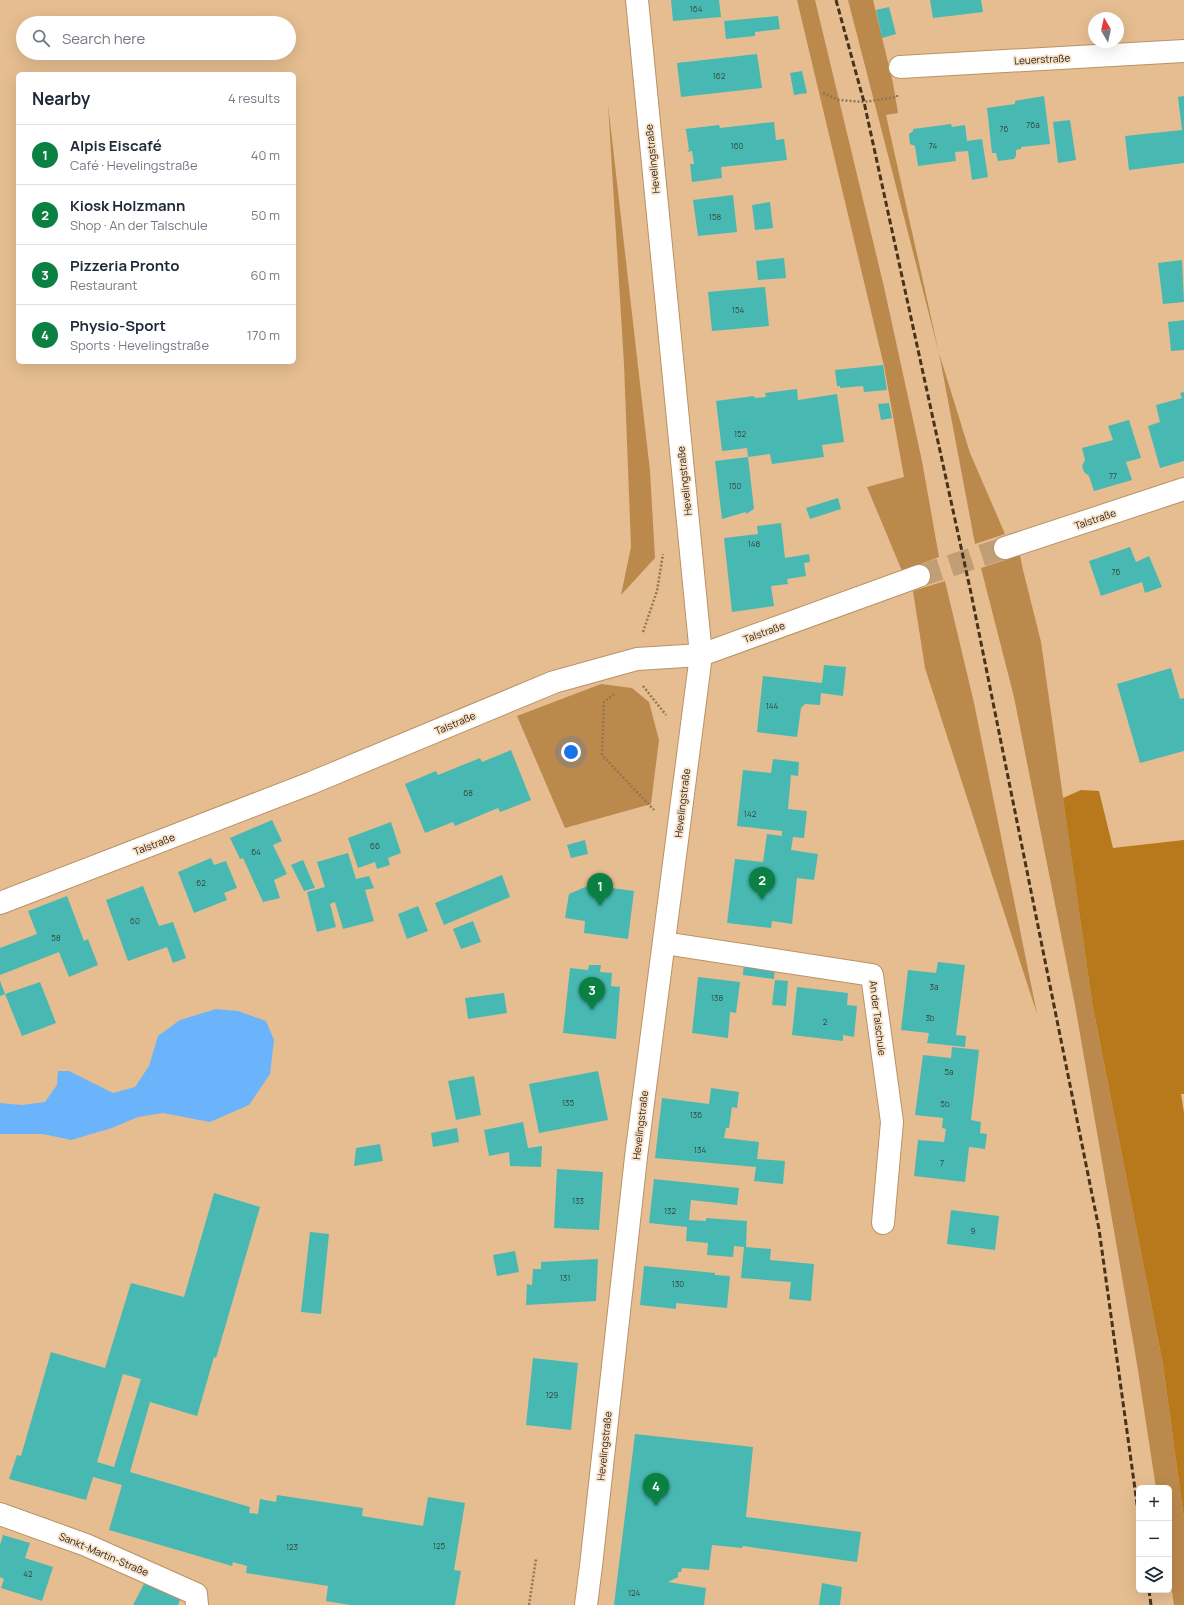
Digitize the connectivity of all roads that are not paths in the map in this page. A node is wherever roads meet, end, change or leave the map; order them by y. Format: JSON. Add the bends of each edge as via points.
{"nodes":[{"id":1,"x":637,"y":0,"type":"edge"},
{"id":2,"x":1184,"y":51,"type":"edge"},
{"id":3,"x":900,"y":67,"type":"road end"},
{"id":4,"x":1184,"y":489,"type":"edge"},
{"id":5,"x":1005,"y":548,"type":"tunnel mouth"},
{"id":6,"x":919,"y":576,"type":"tunnel mouth"},
{"id":7,"x":701,"y":655,"type":"junction"},
{"id":8,"x":0,"y":903,"type":"edge"},
{"id":9,"x":664,"y":943,"type":"junction"},
{"id":10,"x":883,"y":1223,"type":"dead end"},
{"id":11,"x":0,"y":1514,"type":"edge"},
{"id":12,"x":197,"y":1605,"type":"edge"},
{"id":13,"x":586,"y":1605,"type":"edge"}],
"edges":[{"from":1,"to":7,"type":"street","name":"Hevelingstraße"},
{"from":2,"to":3,"type":"street","name":"Leuerstraße"},
{"from":4,"to":5,"type":"street","name":"Talstraße"},
{"from":6,"to":7,"type":"street","name":"Talstraße"},
{"from":7,"to":8,"type":"street","name":"Talstraße","via":[[554,682],[311,783]]},
{"from":7,"to":9,"type":"street","name":"Hevelingstraße"},
{"from":9,"to":10,"type":"street","name":"An der Talschule","via":[[872,975],[892,1122]]},
{"from":9,"to":13,"type":"street","name":"Hevelingstraße","via":[[627,1233]]},
{"from":11,"to":12,"type":"street","name":"Sankt-Martin-Straße","via":[[86,1545],[196,1594]]}]}
